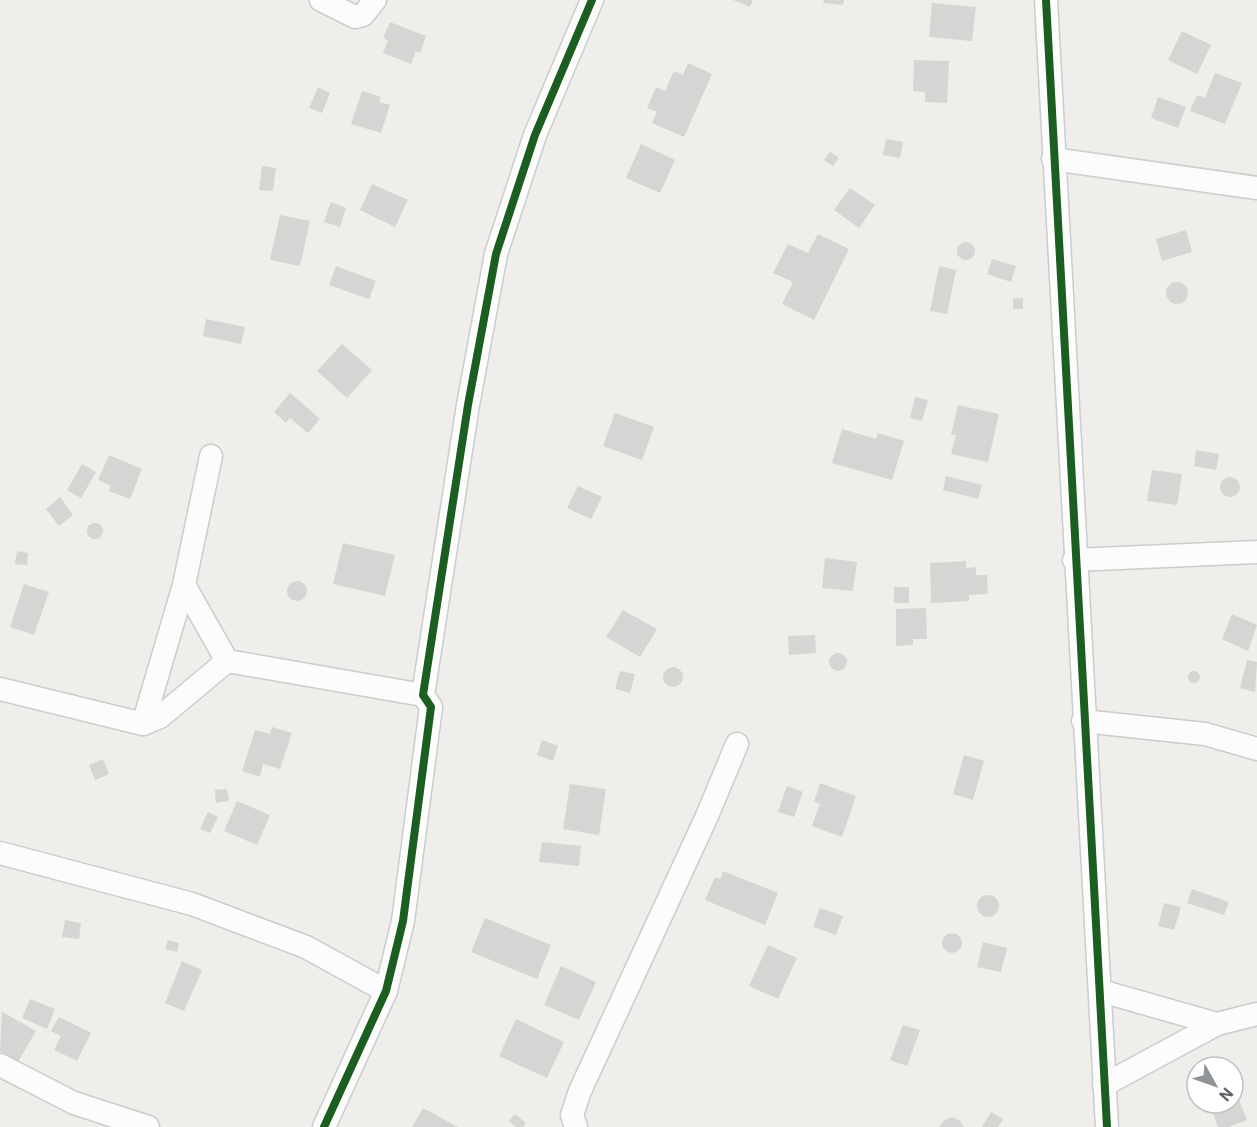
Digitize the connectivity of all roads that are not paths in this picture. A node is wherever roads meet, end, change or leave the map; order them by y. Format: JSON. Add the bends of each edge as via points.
{"nodes":[{"id":1,"x":321,"y":0,"type":"edge"},
{"id":2,"x":375,"y":0,"type":"edge"},
{"id":3,"x":592,"y":0,"type":"edge"},
{"id":4,"x":1046,"y":0,"type":"edge"},
{"id":5,"x":1053,"y":159,"type":"junction"},
{"id":6,"x":1257,"y":188,"type":"edge"},
{"id":7,"x":211,"y":456,"type":"dead end"},
{"id":8,"x":1257,"y":552,"type":"edge"},
{"id":9,"x":1074,"y":560,"type":"junction"},
{"id":10,"x":184,"y":585,"type":"junction"},
{"id":11,"x":227,"y":661,"type":"junction"},
{"id":12,"x":0,"y":689,"type":"edge"},
{"id":13,"x":423,"y":695,"type":"junction"},
{"id":14,"x":1083,"y":722,"type":"junction"},
{"id":15,"x":143,"y":724,"type":"junction"},
{"id":16,"x":737,"y":744,"type":"dead end"},
{"id":17,"x":1257,"y":749,"type":"edge"},
{"id":18,"x":0,"y":853,"type":"edge"},
{"id":19,"x":386,"y":991,"type":"junction"},
{"id":20,"x":1101,"y":991,"type":"junction"},
{"id":21,"x":1257,"y":1014,"type":"edge"},
{"id":22,"x":1217,"y":1024,"type":"junction"},
{"id":23,"x":0,"y":1065,"type":"edge"},
{"id":24,"x":1104,"y":1085,"type":"junction"},
{"id":25,"x":148,"y":1127,"type":"edge"},
{"id":26,"x":324,"y":1127,"type":"edge"},
{"id":27,"x":576,"y":1127,"type":"edge"},
{"id":28,"x":1107,"y":1127,"type":"edge"}],
"edges":[{"from":1,"to":2,"type":"street","via":[[355,17],[363,15]]},
{"from":3,"to":13,"type":"street","via":[[535,135],[496,254]]},
{"from":4,"to":5,"type":"street"},
{"from":5,"to":6,"type":"street"},
{"from":5,"to":9,"type":"street"},
{"from":7,"to":10,"type":"street"},
{"from":8,"to":9,"type":"street"},
{"from":9,"to":14,"type":"street"},
{"from":10,"to":11,"type":"street"},
{"from":10,"to":15,"type":"street"},
{"from":11,"to":13,"type":"street"},
{"from":11,"to":15,"type":"street","via":[[160,717]]},
{"from":12,"to":15,"type":"street"},
{"from":13,"to":19,"type":"street","via":[[431,707],[403,921]]},
{"from":14,"to":17,"type":"street","via":[[1205,734]]},
{"from":14,"to":20,"type":"street"},
{"from":16,"to":27,"type":"street","via":[[580,1091],[572,1115]]},
{"from":18,"to":19,"type":"street","via":[[192,904],[306,947]]},
{"from":19,"to":26,"type":"street"},
{"from":20,"to":22,"type":"street"},
{"from":20,"to":24,"type":"street"},
{"from":21,"to":22,"type":"street"},
{"from":22,"to":24,"type":"street"},
{"from":23,"to":25,"type":"street","via":[[74,1103]]},
{"from":24,"to":28,"type":"street"}]}
